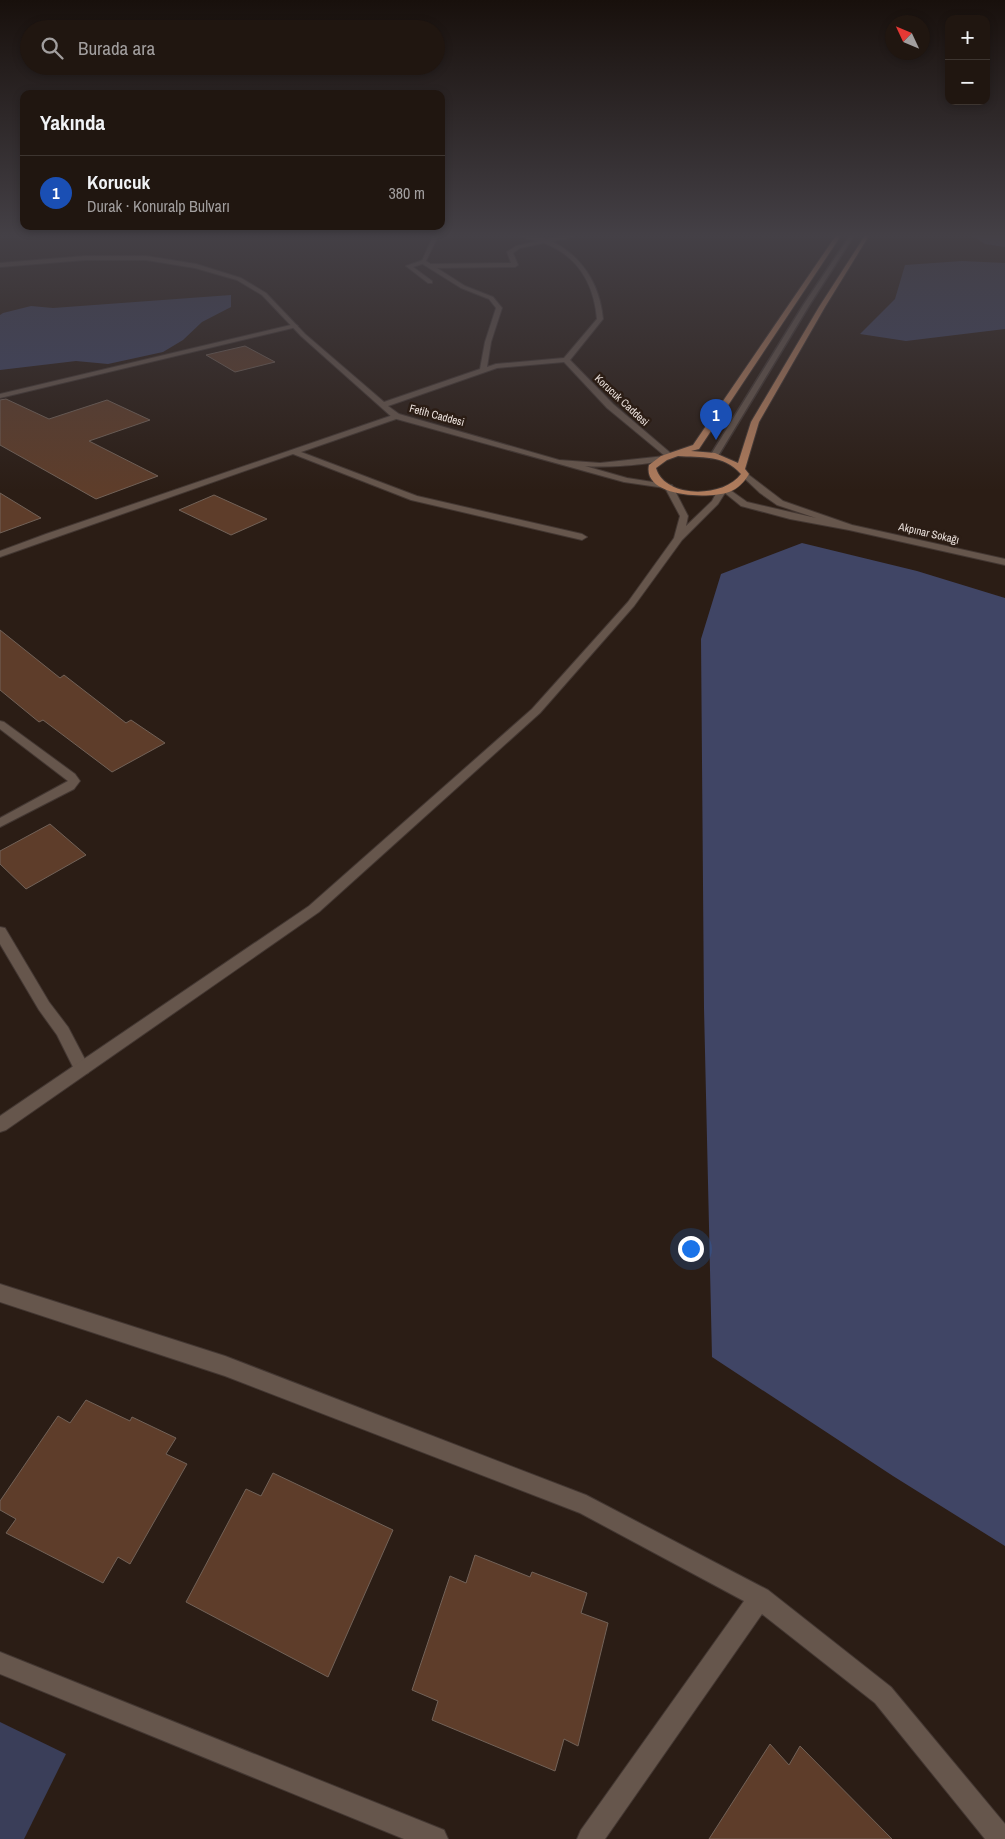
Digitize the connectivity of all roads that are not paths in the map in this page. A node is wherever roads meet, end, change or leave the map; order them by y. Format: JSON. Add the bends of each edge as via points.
{"nodes":[{"id":1,"x":288,"y":320,"type":"edge"},
{"id":2,"x":495,"y":320,"type":"edge"},
{"id":3,"x":599,"y":320,"type":"edge"},
{"id":4,"x":782,"y":320,"type":"edge"},
{"id":5,"x":797,"y":320,"type":"edge"},
{"id":6,"x":815,"y":320,"type":"edge"},
{"id":7,"x":294,"y":326,"type":"junction"},
{"id":8,"x":566,"y":360,"type":"junction"},
{"id":9,"x":483,"y":371,"type":"junction"},
{"id":10,"x":0,"y":396,"type":"edge"},
{"id":11,"x":382,"y":405,"type":"junction"},
{"id":12,"x":396,"y":416,"type":"junction"},
{"id":13,"x":294,"y":452,"type":"junction"},
{"id":14,"x":679,"y":454,"type":"junction"},
{"id":15,"x":714,"y":456,"type":"junction"},
{"id":16,"x":667,"y":457,"type":"junction"},
{"id":17,"x":559,"y":462,"type":"junction"},
{"id":18,"x":743,"y":471,"type":"junction"},
{"id":19,"x":667,"y":487,"type":"junction"},
{"id":20,"x":723,"y":491,"type":"junction"},
{"id":21,"x":849,"y":527,"type":"junction"},
{"id":22,"x":582,"y":537,"type":"dead end"},
{"id":23,"x":679,"y":538,"type":"junction"},
{"id":24,"x":0,"y":554,"type":"edge"},
{"id":25,"x":1005,"y":562,"type":"edge"},
{"id":26,"x":0,"y":724,"type":"edge"},
{"id":27,"x":0,"y":823,"type":"edge"},
{"id":28,"x":0,"y":932,"type":"edge"},
{"id":29,"x":82,"y":1069,"type":"junction"},
{"id":30,"x":0,"y":1125,"type":"edge"},
{"id":31,"x":0,"y":1293,"type":"edge"},
{"id":32,"x":760,"y":1598,"type":"junction"},
{"id":33,"x":0,"y":1664,"type":"edge"},
{"id":34,"x":435,"y":1839,"type":"edge"},
{"id":35,"x":590,"y":1839,"type":"edge"},
{"id":36,"x":1001,"y":1839,"type":"edge"}],
"edges":[{"from":1,"to":7,"type":"street","name":"Fetih Caddesi"},
{"from":2,"to":9,"type":"street"},
{"from":3,"to":8,"type":"street"},
{"from":4,"to":14,"type":"main road","via":[[696,446]]},
{"from":5,"to":15,"type":"lane"},
{"from":6,"to":18,"type":"main road","via":[[755,422]]},
{"from":7,"to":10,"type":"street"},
{"from":7,"to":11,"type":"street","name":"Fetih Caddesi"},
{"from":8,"to":9,"type":"street","via":[[496,366]]},
{"from":8,"to":16,"type":"street","name":"Korucuk Caddesi","via":[[610,406]]},
{"from":9,"to":11,"type":"street"},
{"from":11,"to":12,"type":"street","name":"Fetih Caddesi"},
{"from":12,"to":13,"type":"street"},
{"from":12,"to":17,"type":"street","name":"Fetih Caddesi"},
{"from":13,"to":22,"type":"street","via":[[414,498]]},
{"from":13,"to":24,"type":"street","via":[[92,519]]},
{"from":14,"to":15,"type":"main road"},
{"from":14,"to":16,"type":"main road"},
{"from":15,"to":18,"type":"main road","via":[[733,462]]},
{"from":16,"to":17,"type":"street","name":"Fetih Caddesi","via":[[600,465]]},
{"from":16,"to":19,"type":"main road","via":[[652,467],[651,474]]},
{"from":17,"to":19,"type":"street","name":"Fetih Caddesi"},
{"from":18,"to":20,"type":"main road","via":[[743,481]]},
{"from":18,"to":21,"type":"street","name":"Akpınar Sokağı","via":[[763,492],[780,503]]},
{"from":19,"to":20,"type":"main road","via":[[694,493]]},
{"from":19,"to":23,"type":"street","via":[[684,516]]},
{"from":20,"to":21,"type":"street","name":"Akpınar Sokağı","via":[[744,504]]},
{"from":20,"to":23,"type":"street"},
{"from":21,"to":25,"type":"street","name":"Akpınar Sokağı"},
{"from":23,"to":29,"type":"street","via":[[631,604],[536,711],[314,909]]},
{"from":26,"to":27,"type":"street","via":[[74,781]]},
{"from":28,"to":29,"type":"street","via":[[44,1006],[63,1030]]},
{"from":29,"to":30,"type":"street"},
{"from":31,"to":32,"type":"street","via":[[224,1366],[586,1504]]},
{"from":32,"to":35,"type":"street"},
{"from":32,"to":36,"type":"street","via":[[883,1695]]},
{"from":33,"to":34,"type":"street"}]}
